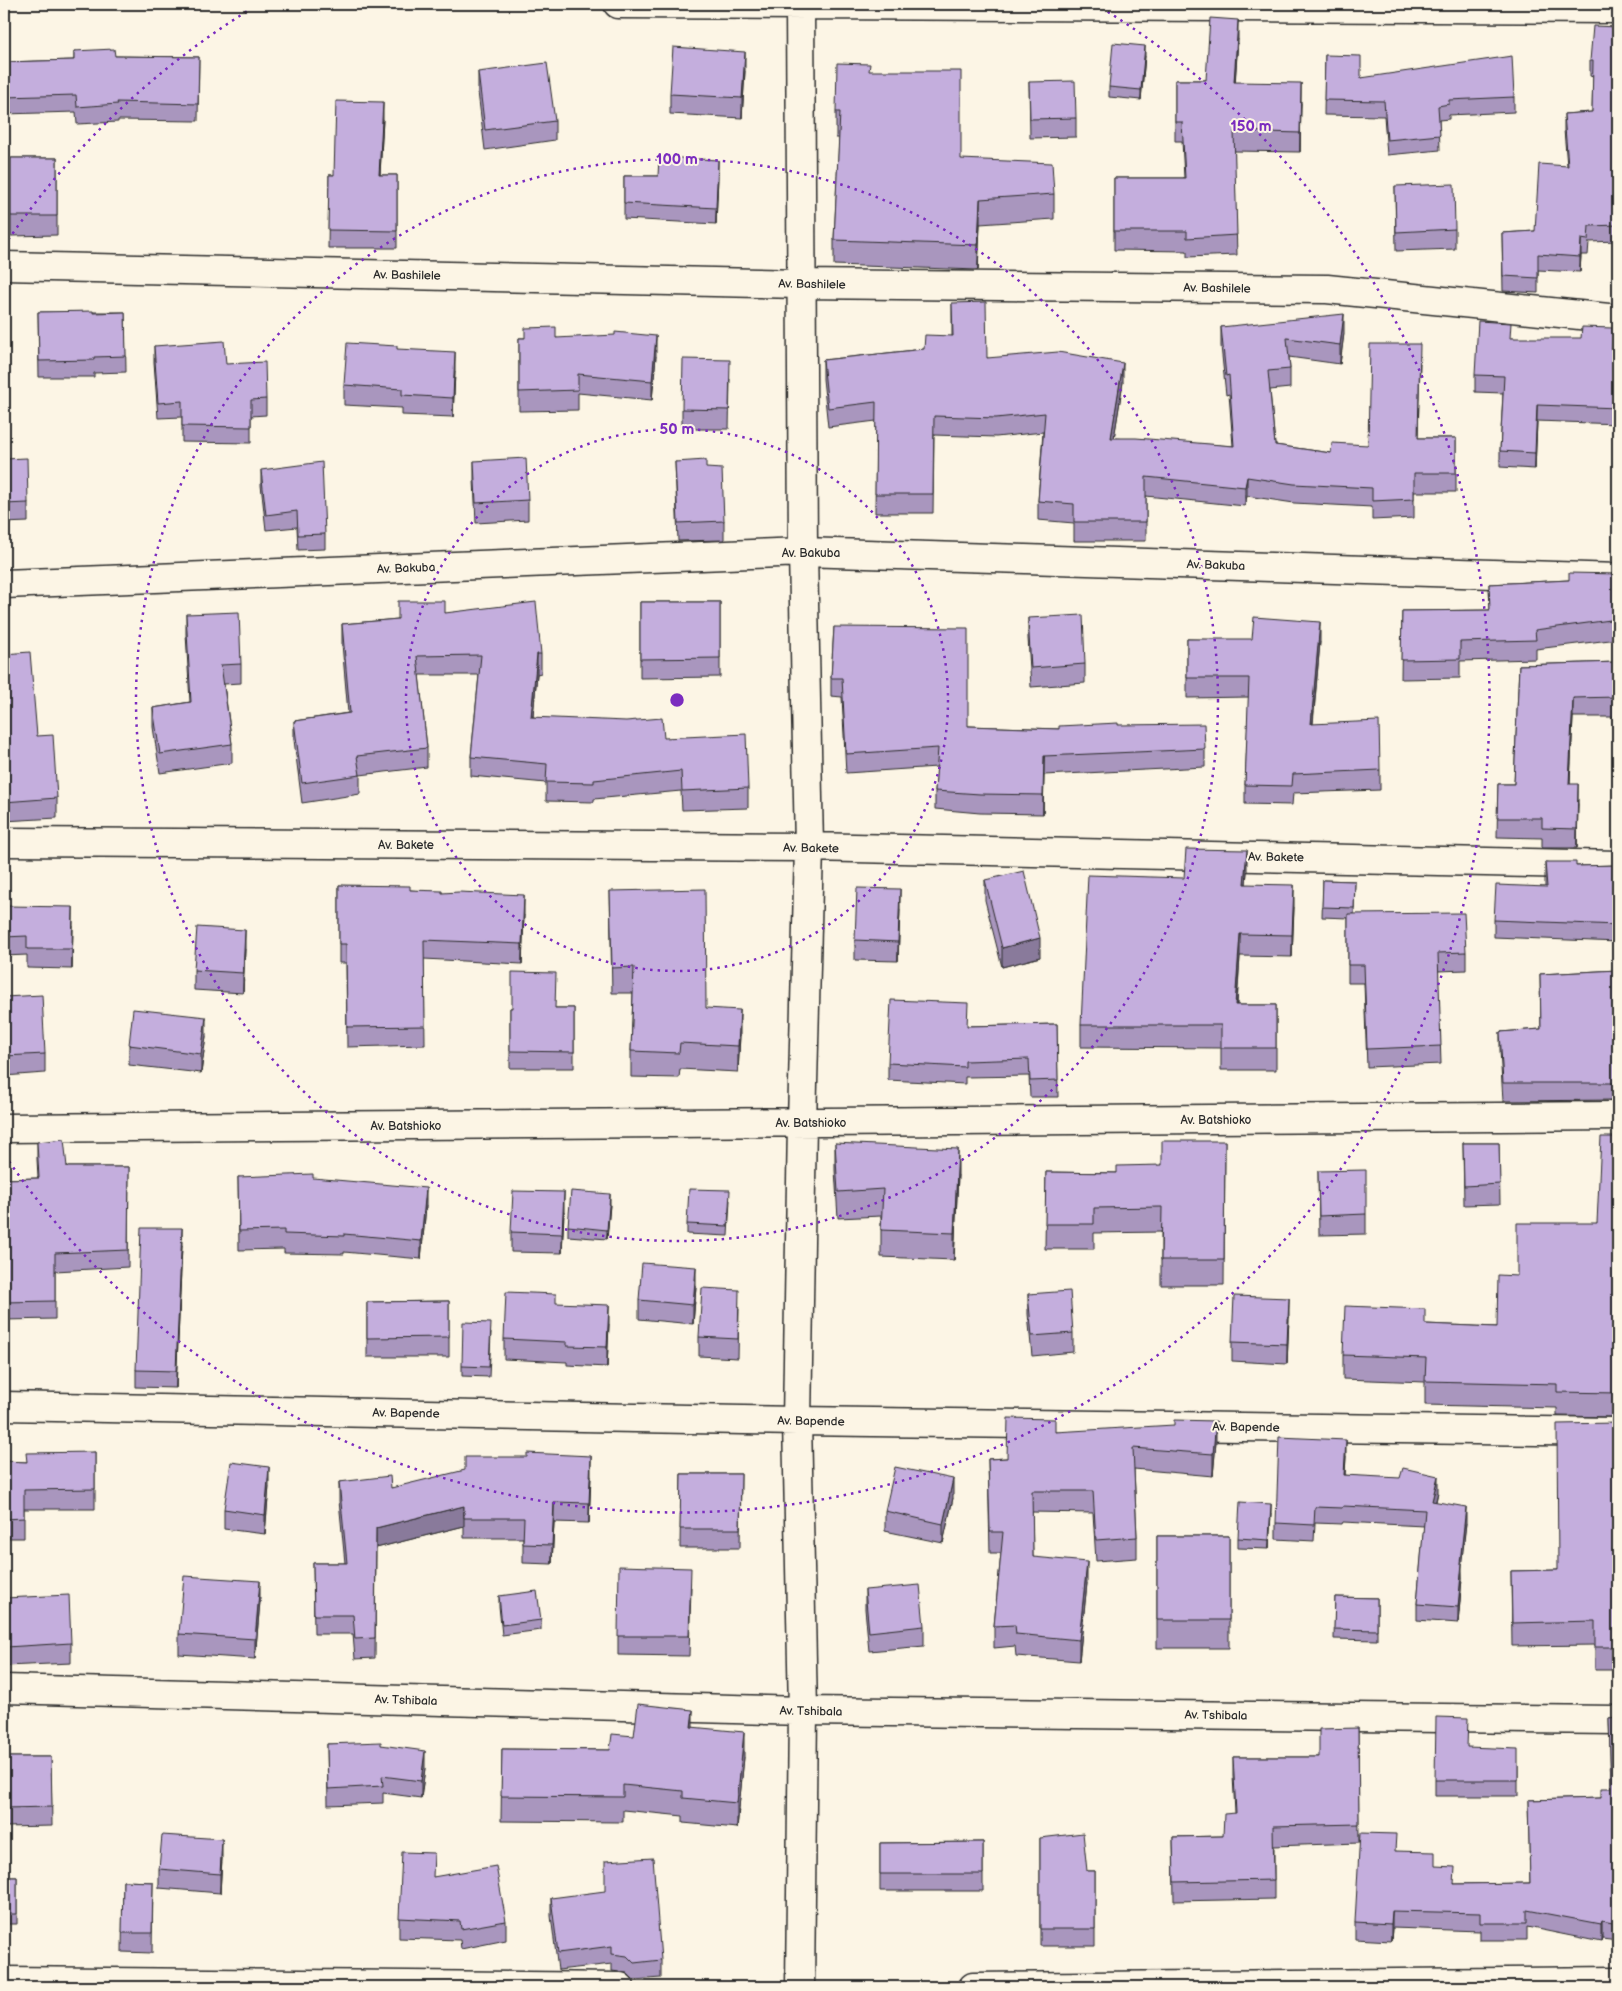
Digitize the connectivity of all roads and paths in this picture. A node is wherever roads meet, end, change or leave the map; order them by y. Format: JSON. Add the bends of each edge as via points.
{"nodes":[{"id":1,"x":618,"y":4,"type":"edge"},
{"id":2,"x":800,"y":5,"type":"edge"},
{"id":3,"x":1618,"y":9,"type":"edge"},
{"id":4,"x":4,"y":266,"type":"edge"},
{"id":5,"x":800,"y":284,"type":"junction"},
{"id":6,"x":1618,"y":319,"type":"edge"},
{"id":7,"x":802,"y":552,"type":"junction"},
{"id":8,"x":1618,"y":578,"type":"edge"},
{"id":9,"x":4,"y":584,"type":"edge"},
{"id":10,"x":4,"y":842,"type":"edge"},
{"id":11,"x":809,"y":847,"type":"junction"},
{"id":12,"x":1618,"y":865,"type":"edge"},
{"id":13,"x":1618,"y":1116,"type":"edge"},
{"id":14,"x":802,"y":1123,"type":"junction"},
{"id":15,"x":4,"y":1128,"type":"edge"},
{"id":16,"x":4,"y":1406,"type":"edge"},
{"id":17,"x":797,"y":1421,"type":"junction"},
{"id":18,"x":1618,"y":1432,"type":"edge"},
{"id":19,"x":4,"y":1689,"type":"edge"},
{"id":20,"x":803,"y":1711,"type":"junction"},
{"id":21,"x":1618,"y":1720,"type":"edge"},
{"id":22,"x":4,"y":1981,"type":"edge"},
{"id":23,"x":1618,"y":1981,"type":"edge"},
{"id":24,"x":620,"y":1987,"type":"edge"},
{"id":25,"x":800,"y":1987,"type":"edge"},
{"id":26,"x":973,"y":1987,"type":"edge"}],
"edges":[{"from":1,"to":2,"type":"street"},
{"from":2,"to":3,"type":"street"},
{"from":2,"to":5,"type":"street"},
{"from":4,"to":5,"type":"street","name":"Av. Bashilele"},
{"from":5,"to":6,"type":"street","name":"Av. Bashilele","via":[[1326,289]]},
{"from":5,"to":7,"type":"street"},
{"from":7,"to":8,"type":"street","name":"Av. Bakuba"},
{"from":7,"to":9,"type":"street","name":"Av. Bakuba"},
{"from":7,"to":11,"type":"street"},
{"from":10,"to":11,"type":"street","name":"Av. Bakete"},
{"from":11,"to":12,"type":"street","name":"Av. Bakete"},
{"from":11,"to":14,"type":"street"},
{"from":13,"to":14,"type":"street","name":"Av. Batshioko"},
{"from":14,"to":15,"type":"street","name":"Av. Batshioko"},
{"from":14,"to":17,"type":"street"},
{"from":16,"to":17,"type":"street","name":"Av. Bapende"},
{"from":17,"to":18,"type":"street","name":"Av. Bapende"},
{"from":17,"to":20,"type":"street"},
{"from":19,"to":20,"type":"street","name":"Av. Tshibala"},
{"from":20,"to":21,"type":"street","name":"Av. Tshibala"},
{"from":20,"to":25,"type":"street"},
{"from":22,"to":24,"type":"street"},
{"from":23,"to":26,"type":"street"}]}
